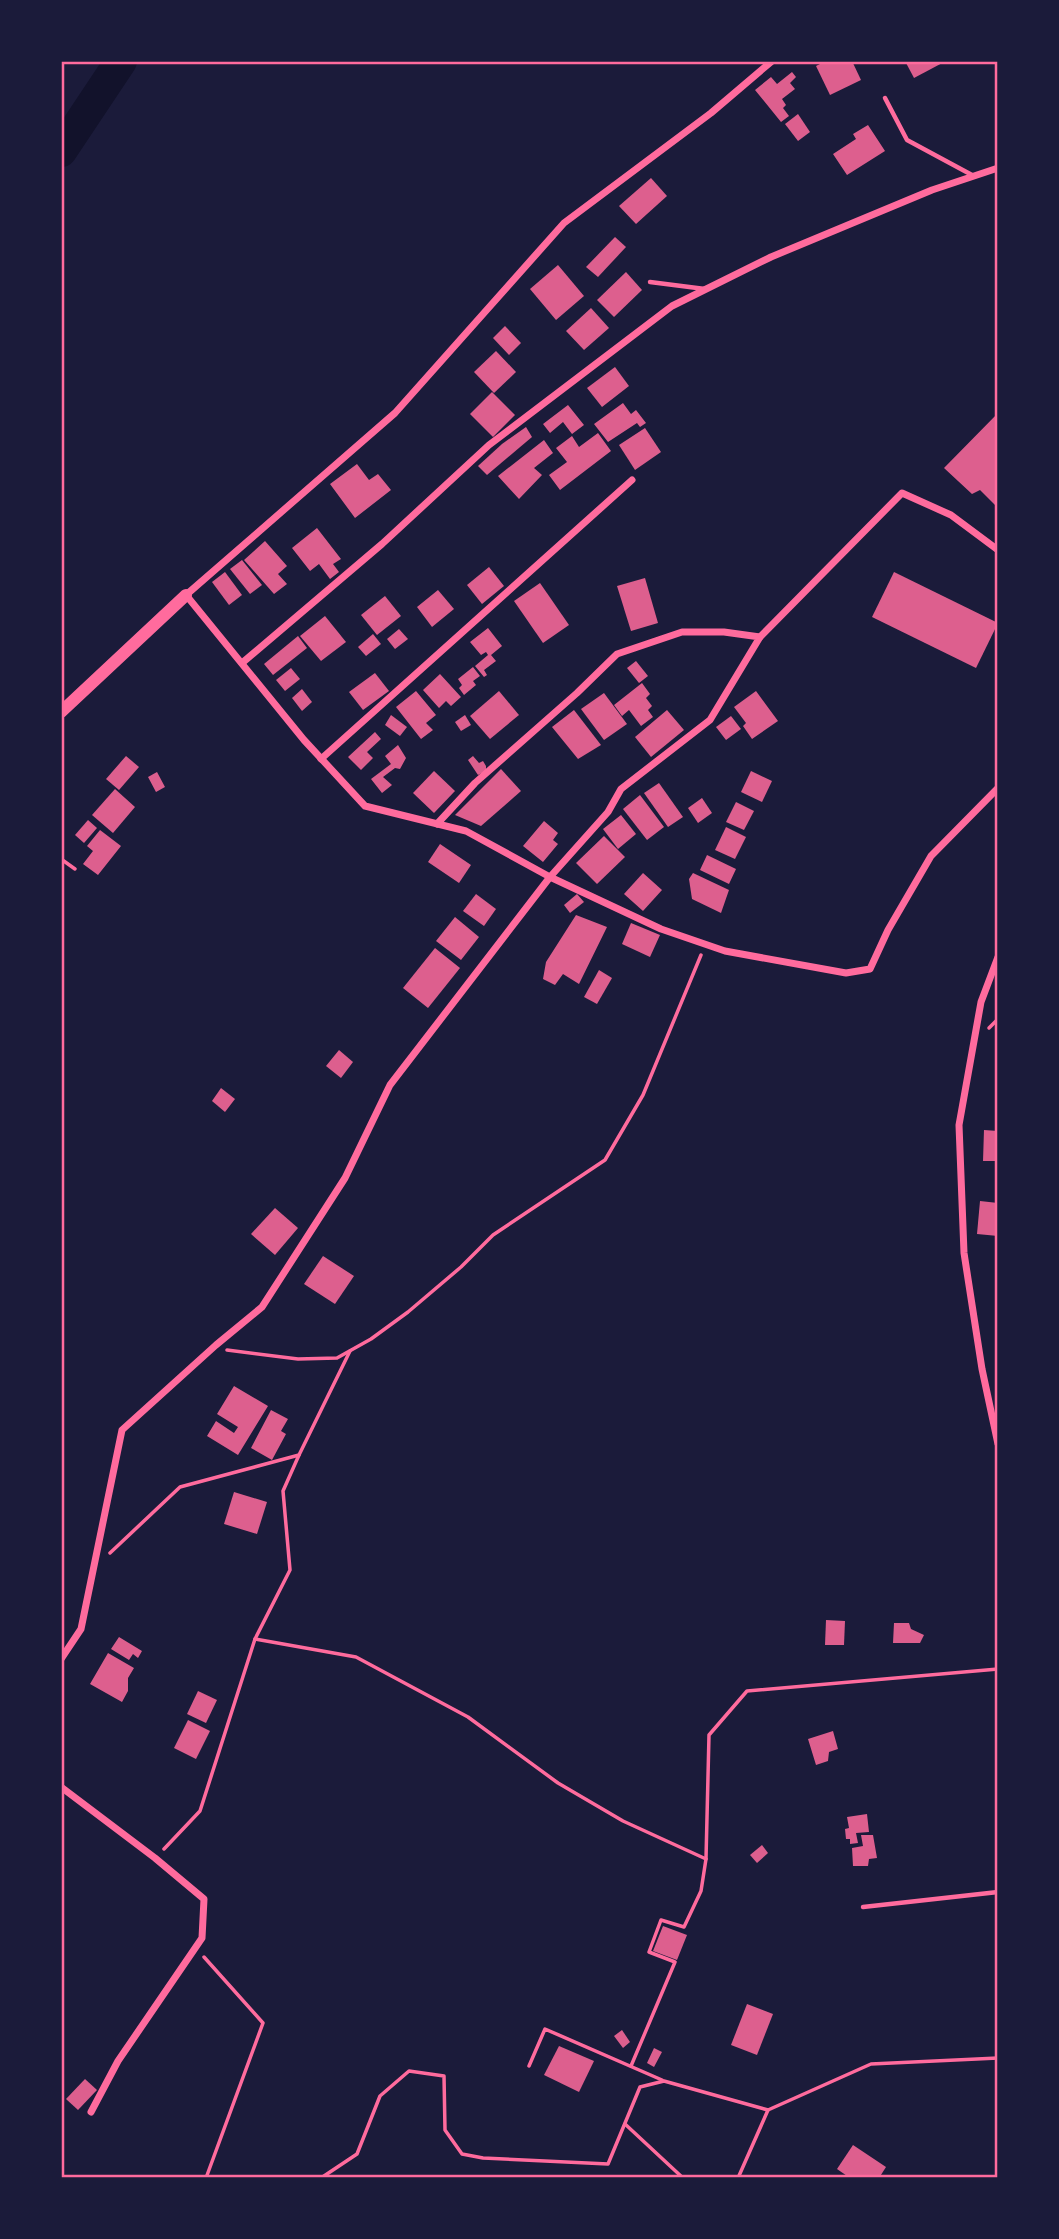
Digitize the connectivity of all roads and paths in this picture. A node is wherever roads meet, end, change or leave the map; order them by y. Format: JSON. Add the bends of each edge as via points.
{"nodes":[{"id":1,"x":772,"y":61,"type":"edge"},
{"id":2,"x":885,"y":98,"type":"dead end"},
{"id":3,"x":998,"y":168,"type":"edge"},
{"id":4,"x":973,"y":176,"type":"junction"},
{"id":5,"x":650,"y":282,"type":"dead end"},
{"id":6,"x":706,"y":289,"type":"junction"},
{"id":7,"x":632,"y":480,"type":"dead end"},
{"id":8,"x":998,"y":550,"type":"edge"},
{"id":9,"x":186,"y":596,"type":"junction"},
{"id":10,"x":760,"y":637,"type":"junction"},
{"id":11,"x":242,"y":663,"type":"junction"},
{"id":12,"x":61,"y":712,"type":"edge"},
{"id":13,"x":321,"y":759,"type":"junction"},
{"id":14,"x":998,"y":788,"type":"edge"},
{"id":15,"x":437,"y":824,"type":"junction"},
{"id":16,"x":61,"y":859,"type":"edge"},
{"id":17,"x":75,"y":869,"type":"dead end"},
{"id":18,"x":550,"y":877,"type":"junction"},
{"id":19,"x":706,"y":944,"type":"junction"},
{"id":20,"x":998,"y":957,"type":"edge"},
{"id":21,"x":216,"y":1345,"type":"junction"},
{"id":22,"x":350,"y":1351,"type":"junction"},
{"id":23,"x":998,"y":1444,"type":"edge"},
{"id":24,"x":299,"y":1455,"type":"junction"},
{"id":25,"x":93,"y":1568,"type":"junction"},
{"id":26,"x":255,"y":1639,"type":"junction"},
{"id":27,"x":61,"y":1659,"type":"edge"},
{"id":28,"x":998,"y":1669,"type":"edge"},
{"id":29,"x":61,"y":1787,"type":"edge"},
{"id":30,"x":155,"y":1858,"type":"junction"},
{"id":31,"x":706,"y":1859,"type":"junction"},
{"id":32,"x":998,"y":1892,"type":"edge"},
{"id":33,"x":863,"y":1907,"type":"dead end"},
{"id":34,"x":195,"y":1948,"type":"junction"},
{"id":35,"x":998,"y":2058,"type":"edge"},
{"id":36,"x":528,"y":2066,"type":"dead end"},
{"id":37,"x":631,"y":2067,"type":"junction"},
{"id":38,"x":664,"y":2081,"type":"junction"},
{"id":39,"x":768,"y":2109,"type":"junction"},
{"id":40,"x":90,"y":2112,"type":"dead end"},
{"id":41,"x":625,"y":2124,"type":"junction"},
{"id":42,"x":206,"y":2178,"type":"edge"},
{"id":43,"x":321,"y":2178,"type":"edge"},
{"id":44,"x":683,"y":2178,"type":"edge"},
{"id":45,"x":738,"y":2178,"type":"edge"}],
"edges":[{"from":1,"to":9,"type":"street","via":[[711,113],[564,223],[395,412]]},
{"from":2,"to":4,"type":"lane","via":[[907,141]]},
{"from":3,"to":4,"type":"street"},
{"from":4,"to":6,"type":"street","via":[[771,257]]},
{"from":5,"to":6,"type":"lane"},
{"from":6,"to":11,"type":"street","via":[[672,306],[489,445]]},
{"from":7,"to":13,"type":"street"},
{"from":8,"to":10,"type":"street","via":[[951,515],[902,493]]},
{"from":9,"to":11,"type":"street"},
{"from":9,"to":12,"type":"street"},
{"from":10,"to":15,"type":"street","via":[[682,632],[617,654],[475,783]]},
{"from":10,"to":18,"type":"street","via":[[710,720],[621,789],[608,812]]},
{"from":11,"to":13,"type":"street"},
{"from":13,"to":15,"type":"street","via":[[365,806]]},
{"from":14,"to":19,"type":"street","via":[[931,856],[870,969],[846,973]]},
{"from":15,"to":18,"type":"street","via":[[466,831]]},
{"from":16,"to":17,"type":"path"},
{"from":18,"to":19,"type":"street","via":[[661,929]]},
{"from":18,"to":21,"type":"street","via":[[390,1085],[345,1178],[262,1307]]},
{"from":19,"to":22,"type":"path","via":[[643,1095],[605,1160],[493,1235],[408,1312]]},
{"from":20,"to":23,"type":"street","via":[[981,1002],[959,1125],[964,1253]]},
{"from":21,"to":22,"type":"path","via":[[298,1359],[337,1358]]},
{"from":21,"to":25,"type":"street","via":[[122,1430]]},
{"from":22,"to":24,"type":"path"},
{"from":24,"to":25,"type":"path","via":[[180,1487]]},
{"from":24,"to":26,"type":"path","via":[[283,1491],[290,1570]]},
{"from":25,"to":27,"type":"street","via":[[81,1629]]},
{"from":26,"to":30,"type":"path","via":[[201,1811]]},
{"from":26,"to":31,"type":"path","via":[[356,1657],[468,1717],[558,1783],[623,1821]]},
{"from":28,"to":31,"type":"path","via":[[747,1691],[709,1735]]},
{"from":29,"to":30,"type":"street"},
{"from":30,"to":34,"type":"street","via":[[204,1899],[202,1938]]},
{"from":31,"to":37,"type":"path","via":[[701,1891],[684,1927],[661,1920],[649,1952],[675,1962]]},
{"from":32,"to":33,"type":"lane"},
{"from":34,"to":40,"type":"street","via":[[118,2061]]},
{"from":34,"to":42,"type":"path","via":[[263,2023]]},
{"from":35,"to":39,"type":"path","via":[[871,2064]]},
{"from":36,"to":37,"type":"path","via":[[545,2029]]},
{"from":37,"to":38,"type":"path"},
{"from":38,"to":39,"type":"path"},
{"from":38,"to":41,"type":"path","via":[[640,2087]]},
{"from":39,"to":45,"type":"path"},
{"from":41,"to":43,"type":"path","via":[[608,2164],[462,2154],[445,2130],[444,2076],[409,2071],[380,2096],[358,2154]]},
{"from":41,"to":44,"type":"path"}]}
